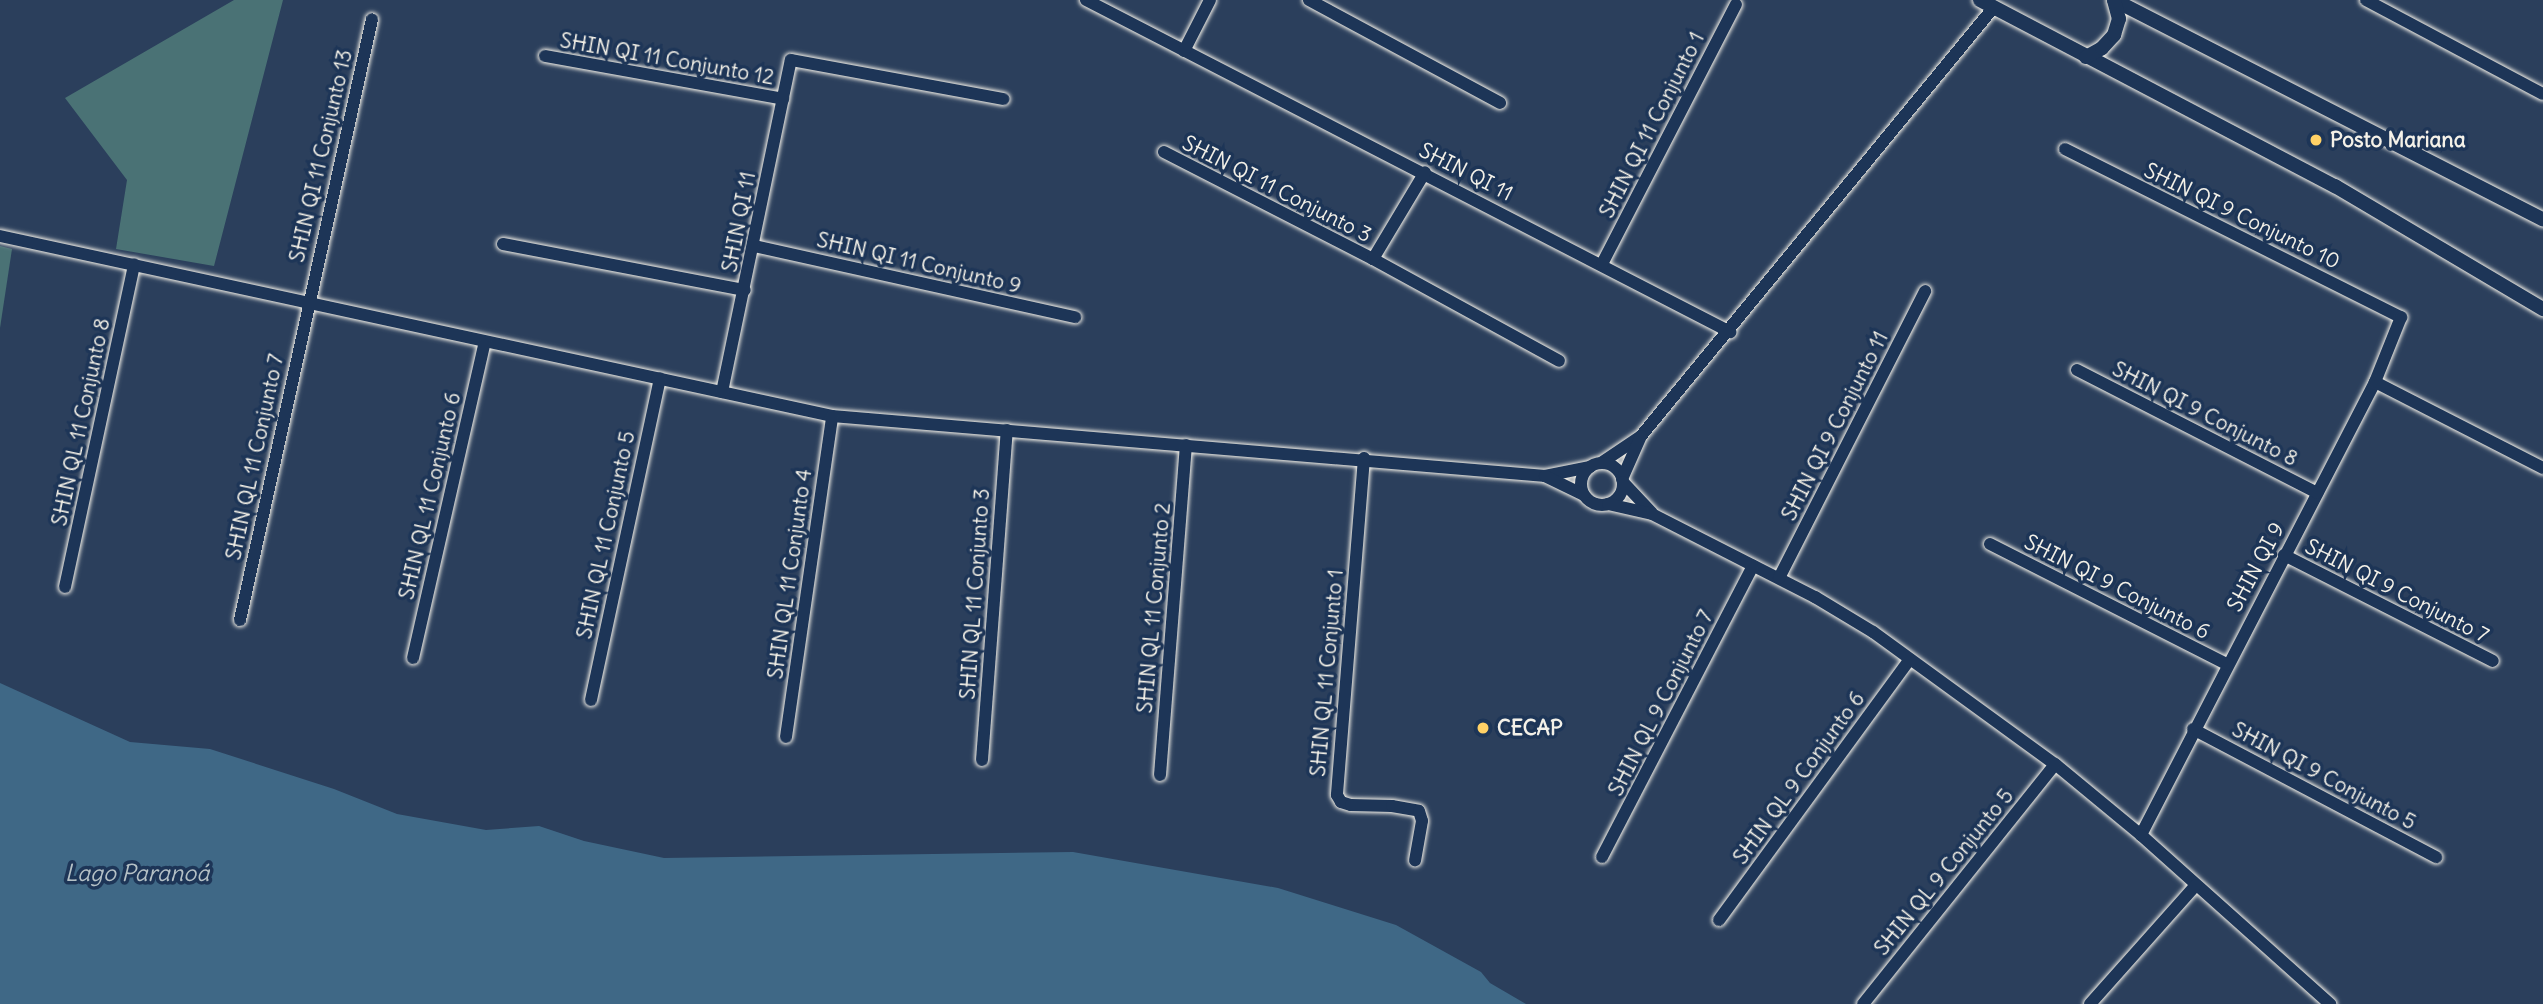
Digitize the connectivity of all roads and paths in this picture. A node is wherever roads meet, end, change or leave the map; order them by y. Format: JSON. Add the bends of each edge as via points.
{"nodes":[{"id":1,"x":1086,"y":0,"type":"edge"},
{"id":2,"x":1210,"y":0,"type":"edge"},
{"id":3,"x":1309,"y":0,"type":"edge"},
{"id":4,"x":1980,"y":0,"type":"edge"},
{"id":5,"x":2114,"y":0,"type":"edge"},
{"id":6,"x":2365,"y":0,"type":"edge"},
{"id":7,"x":1736,"y":4,"type":"dead end"},
{"id":8,"x":1994,"y":7,"type":"junction"},
{"id":9,"x":372,"y":19,"type":"dead end"},
{"id":10,"x":1184,"y":51,"type":"junction"},
{"id":11,"x":545,"y":56,"type":"dead end"},
{"id":12,"x":2087,"y":57,"type":"junction"},
{"id":13,"x":2543,"y":94,"type":"edge"},
{"id":14,"x":783,"y":99,"type":"junction"},
{"id":15,"x":1003,"y":99,"type":"dead end"},
{"id":16,"x":1500,"y":103,"type":"dead end"},
{"id":17,"x":2065,"y":149,"type":"dead end"},
{"id":18,"x":1164,"y":152,"type":"dead end"},
{"id":19,"x":1425,"y":173,"type":"junction"},
{"id":20,"x":2543,"y":220,"type":"edge"},
{"id":21,"x":0,"y":236,"type":"edge"},
{"id":22,"x":503,"y":244,"type":"dead end"},
{"id":23,"x":754,"y":246,"type":"junction"},
{"id":24,"x":1373,"y":259,"type":"junction"},
{"id":25,"x":134,"y":264,"type":"junction"},
{"id":26,"x":1602,"y":264,"type":"junction"},
{"id":27,"x":745,"y":290,"type":"junction"},
{"id":28,"x":1925,"y":291,"type":"dead end"},
{"id":29,"x":308,"y":302,"type":"junction"},
{"id":30,"x":2543,"y":309,"type":"edge"},
{"id":31,"x":1075,"y":317,"type":"dead end"},
{"id":32,"x":2401,"y":317,"type":"joint"},
{"id":33,"x":1730,"y":332,"type":"junction"},
{"id":34,"x":485,"y":342,"type":"junction"},
{"id":35,"x":1559,"y":361,"type":"dead end"},
{"id":36,"x":2077,"y":370,"type":"dead end"},
{"id":37,"x":660,"y":378,"type":"junction"},
{"id":38,"x":2375,"y":382,"type":"junction"},
{"id":39,"x":722,"y":392,"type":"junction"},
{"id":40,"x":832,"y":416,"type":"junction"},
{"id":41,"x":1007,"y":430,"type":"junction"},
{"id":42,"x":1641,"y":436,"type":"junction"},
{"id":43,"x":1186,"y":445,"type":"junction"},
{"id":44,"x":1364,"y":458,"type":"junction"},
{"id":45,"x":1595,"y":465,"type":"junction"},
{"id":46,"x":2543,"y":468,"type":"edge"},
{"id":47,"x":1545,"y":476,"type":"junction"},
{"id":48,"x":1623,"y":480,"type":"junction"},
{"id":49,"x":2317,"y":493,"type":"junction"},
{"id":50,"x":1584,"y":495,"type":"junction"},
{"id":51,"x":1608,"y":504,"type":"junction"},
{"id":52,"x":1652,"y":514,"type":"junction"},
{"id":53,"x":1990,"y":544,"type":"dead end"},
{"id":54,"x":2284,"y":555,"type":"junction"},
{"id":55,"x":1753,"y":566,"type":"junction"},
{"id":56,"x":1779,"y":579,"type":"junction"},
{"id":57,"x":65,"y":587,"type":"dead end"},
{"id":58,"x":240,"y":620,"type":"dead end"},
{"id":59,"x":412,"y":658,"type":"dead end"},
{"id":60,"x":1910,"y":659,"type":"junction"},
{"id":61,"x":2493,"y":661,"type":"dead end"},
{"id":62,"x":2227,"y":664,"type":"junction"},
{"id":63,"x":591,"y":700,"type":"dead end"},
{"id":64,"x":2193,"y":729,"type":"junction"},
{"id":65,"x":786,"y":737,"type":"dead end"},
{"id":66,"x":982,"y":760,"type":"dead end"},
{"id":67,"x":2055,"y":764,"type":"junction"},
{"id":68,"x":1160,"y":775,"type":"dead end"},
{"id":69,"x":2141,"y":835,"type":"junction"},
{"id":70,"x":2436,"y":856,"type":"dead end"},
{"id":71,"x":1602,"y":858,"type":"dead end"},
{"id":72,"x":1415,"y":860,"type":"dead end"},
{"id":73,"x":2196,"y":885,"type":"junction"},
{"id":74,"x":1719,"y":920,"type":"dead end"},
{"id":75,"x":1863,"y":1004,"type":"edge"},
{"id":76,"x":2090,"y":1004,"type":"edge"},
{"id":77,"x":2330,"y":1004,"type":"edge"}],
"edges":[{"from":1,"to":10,"type":"street","name":"SHIN QI 11"},
{"from":2,"to":10,"type":"street"},
{"from":3,"to":16,"type":"street"},
{"from":4,"to":8,"type":"main road"},
{"from":5,"to":12,"type":"main road","via":[[2119,19],[2113,34]]},
{"from":5,"to":20,"type":"main road"},
{"from":6,"to":13,"type":"street"},
{"from":7,"to":26,"type":"street","name":"SHIN QI 11 Conjunto 1"},
{"from":8,"to":12,"type":"main road"},
{"from":8,"to":33,"type":"street"},
{"from":9,"to":29,"type":"street","name":"SHIN QI 11 Conjunto 13"},
{"from":10,"to":19,"type":"street","name":"SHIN QI 11"},
{"from":11,"to":14,"type":"street","name":"SHIN QI 11 Conjunto 12"},
{"from":12,"to":30,"type":"main road","via":[[2335,186]]},
{"from":14,"to":15,"type":"street","name":"SHIN QI 11","via":[[791,60]]},
{"from":14,"to":23,"type":"street","name":"SHIN QI 11"},
{"from":17,"to":32,"type":"street","name":"SHIN QI 9 Conjunto 10"},
{"from":18,"to":24,"type":"street","name":"SHIN QI 11 Conjunto 3"},
{"from":19,"to":24,"type":"street"},
{"from":19,"to":26,"type":"street","name":"SHIN QI 11"},
{"from":21,"to":25,"type":"street"},
{"from":22,"to":27,"type":"street"},
{"from":23,"to":27,"type":"street","name":"SHIN QI 11"},
{"from":23,"to":31,"type":"street","name":"SHIN QI 11 Conjunto 9"},
{"from":24,"to":35,"type":"street","name":"SHIN QI 11 Conjunto 3"},
{"from":25,"to":29,"type":"street"},
{"from":25,"to":57,"type":"street","name":"SHIN QL 11 Conjunto 8"},
{"from":26,"to":33,"type":"street","name":"SHIN QI 11"},
{"from":27,"to":39,"type":"street","name":"SHIN QI 11"},
{"from":28,"to":56,"type":"street","name":"SHIN QI 9 Conjunto 11"},
{"from":29,"to":34,"type":"street"},
{"from":29,"to":58,"type":"street","name":"SHIN QL 11 Conjunto 7"},
{"from":32,"to":38,"type":"street","name":"SHIN QI 9"},
{"from":33,"to":42,"type":"street"},
{"from":34,"to":37,"type":"street"},
{"from":34,"to":59,"type":"street","name":"SHIN QL 11 Conjunto 6"},
{"from":36,"to":49,"type":"street","name":"SHIN QI 9 Conjunto 8"},
{"from":37,"to":39,"type":"street"},
{"from":37,"to":63,"type":"street","name":"SHIN QL 11 Conjunto 5"},
{"from":38,"to":46,"type":"street"},
{"from":38,"to":49,"type":"street","name":"SHIN QI 9"},
{"from":39,"to":40,"type":"street"},
{"from":40,"to":41,"type":"street"},
{"from":40,"to":65,"type":"street","name":"SHIN QL 11 Conjunto 4"},
{"from":41,"to":43,"type":"street"},
{"from":41,"to":66,"type":"street","name":"SHIN QL 11 Conjunto 3"},
{"from":42,"to":45,"type":"street"},
{"from":42,"to":48,"type":"street"},
{"from":43,"to":44,"type":"street"},
{"from":43,"to":68,"type":"street","name":"SHIN QL 11 Conjunto 2"},
{"from":44,"to":47,"type":"street"},
{"from":44,"to":72,"type":"street","name":"SHIN QL 11 Conjunto 1","via":[[1337,795],[1351,805],[1419,811],[1422,821]]},
{"from":45,"to":47,"type":"street"},
{"from":45,"to":48,"type":"street","via":[[1618,470]]},
{"from":45,"to":50,"type":"street","via":[[1581,480]]},
{"from":47,"to":50,"type":"street"},
{"from":48,"to":51,"type":"street","via":[[1618,497]]},
{"from":48,"to":52,"type":"street"},
{"from":49,"to":54,"type":"street","name":"SHIN QI 9"},
{"from":50,"to":51,"type":"street","via":[[1590,501]]},
{"from":51,"to":52,"type":"street"},
{"from":52,"to":55,"type":"street"},
{"from":53,"to":62,"type":"street","name":"SHIN QI 9 Conjunto 6"},
{"from":54,"to":61,"type":"street","name":"SHIN QI 9 Conjunto 7"},
{"from":54,"to":62,"type":"street","name":"SHIN QI 9"},
{"from":55,"to":56,"type":"street"},
{"from":55,"to":71,"type":"street","name":"SHIN QL 9 Conjunto 7"},
{"from":56,"to":60,"type":"street","via":[[1844,613]]},
{"from":60,"to":67,"type":"street"},
{"from":60,"to":74,"type":"street","name":"SHIN QL 9 Conjunto 6"},
{"from":62,"to":64,"type":"street","name":"SHIN QI 9"},
{"from":64,"to":69,"type":"street","name":"SHIN QI 9"},
{"from":64,"to":70,"type":"street","name":"SHIN QI 9 Conjunto 5"},
{"from":67,"to":69,"type":"street"},
{"from":67,"to":75,"type":"street","name":"SHIN QL 9 Conjunto 5"},
{"from":69,"to":73,"type":"street"},
{"from":73,"to":76,"type":"street"},
{"from":73,"to":77,"type":"street"}]}
